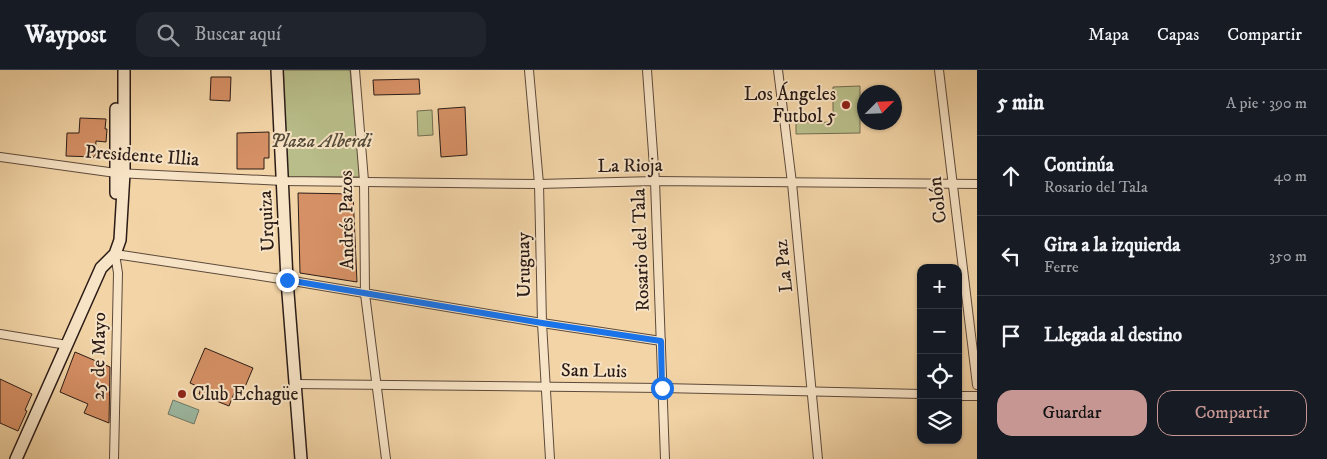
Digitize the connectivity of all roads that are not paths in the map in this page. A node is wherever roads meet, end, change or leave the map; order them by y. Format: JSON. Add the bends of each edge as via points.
{"nodes":[{"id":1,"x":116,"y":70,"type":"edge"},
{"id":2,"x":124,"y":70,"type":"edge"},
{"id":3,"x":277,"y":70,"type":"edge"},
{"id":4,"x":355,"y":70,"type":"edge"},
{"id":5,"x":529,"y":70,"type":"edge"},
{"id":6,"x":647,"y":70,"type":"edge"},
{"id":7,"x":778,"y":70,"type":"edge"},
{"id":8,"x":939,"y":70,"type":"edge"},
{"id":9,"x":0,"y":157,"type":"edge"},
{"id":10,"x":120,"y":173,"type":"junction"},
{"id":11,"x":283,"y":181,"type":"junction"},
{"id":12,"x":364,"y":181,"type":"junction"},
{"id":13,"x":655,"y":181,"type":"junction"},
{"id":14,"x":792,"y":183,"type":"junction"},
{"id":15,"x":539,"y":184,"type":"junction"},
{"id":16,"x":952,"y":184,"type":"junction"},
{"id":17,"x":977,"y":184,"type":"edge"},
{"id":18,"x":114,"y":254,"type":"junction"},
{"id":19,"x":287,"y":280,"type":"junction"},
{"id":20,"x":365,"y":294,"type":"junction"},
{"id":21,"x":542,"y":323,"type":"junction"},
{"id":22,"x":0,"y":334,"type":"edge"},
{"id":23,"x":661,"y":341,"type":"junction"},
{"id":24,"x":67,"y":345,"type":"junction"},
{"id":25,"x":296,"y":384,"type":"junction"},
{"id":26,"x":376,"y":384,"type":"junction"},
{"id":27,"x":977,"y":385,"type":"edge"},
{"id":28,"x":546,"y":386,"type":"junction"},
{"id":29,"x":662,"y":388,"type":"junction"},
{"id":30,"x":812,"y":391,"type":"junction"},
{"id":31,"x":917,"y":394,"type":"edge"},
{"id":32,"x":962,"y":396,"type":"edge"},
{"id":33,"x":977,"y":396,"type":"edge"},
{"id":34,"x":16,"y":459,"type":"edge"},
{"id":35,"x":114,"y":459,"type":"edge"},
{"id":36,"x":301,"y":459,"type":"edge"},
{"id":37,"x":386,"y":459,"type":"edge"},
{"id":38,"x":550,"y":459,"type":"edge"},
{"id":39,"x":665,"y":459,"type":"edge"},
{"id":40,"x":818,"y":459,"type":"edge"}],
"edges":[{"from":1,"to":10,"type":"street","name":"25 de Mayo"},
{"from":2,"to":10,"type":"street","name":"25 de Mayo"},
{"from":3,"to":11,"type":"street","name":"Urquiza"},
{"from":4,"to":12,"type":"street","name":"Andrés Pazos"},
{"from":5,"to":15,"type":"street","name":"Uruguay"},
{"from":6,"to":13,"type":"street","name":"Rosario del Tala"},
{"from":7,"to":14,"type":"street","name":"La Paz"},
{"from":8,"to":16,"type":"street","name":"Colón"},
{"from":9,"to":10,"type":"street","name":"Presidente Illia"},
{"from":10,"to":11,"type":"street","name":"Presidente Illia"},
{"from":10,"to":18,"type":"street","name":"25 de Mayo"},
{"from":11,"to":12,"type":"street","name":"La Rioja"},
{"from":11,"to":19,"type":"street","name":"Urquiza"},
{"from":12,"to":15,"type":"street","name":"La Rioja"},
{"from":12,"to":20,"type":"street","name":"Andrés Pazos"},
{"from":13,"to":14,"type":"street","name":"La Rioja"},
{"from":13,"to":15,"type":"street","name":"La Rioja"},
{"from":13,"to":23,"type":"street","name":"Rosario del Tala"},
{"from":14,"to":16,"type":"street","name":"La Rioja"},
{"from":14,"to":30,"type":"street","name":"La Paz"},
{"from":15,"to":21,"type":"street","name":"Uruguay"},
{"from":16,"to":17,"type":"street","name":"La Rioja"},
{"from":16,"to":27,"type":"street","name":"Colón"},
{"from":18,"to":19,"type":"street"},
{"from":18,"to":24,"type":"street","via":[[101,268]]},
{"from":18,"to":35,"type":"street","name":"25 de Mayo","via":[[118,273]]},
{"from":19,"to":20,"type":"street"},
{"from":19,"to":25,"type":"street","name":"Urquiza"},
{"from":20,"to":21,"type":"street"},
{"from":20,"to":26,"type":"street","name":"Andrés Pazos"},
{"from":21,"to":23,"type":"street"},
{"from":21,"to":28,"type":"street","name":"Uruguay"},
{"from":22,"to":24,"type":"street"},
{"from":23,"to":29,"type":"street","name":"Rosario del Tala"},
{"from":24,"to":34,"type":"street"},
{"from":25,"to":26,"type":"street","name":"San Luis"},
{"from":25,"to":36,"type":"street","name":"Urquiza"},
{"from":26,"to":28,"type":"street","name":"San Luis"},
{"from":26,"to":37,"type":"street","name":"Andrés Pazos"},
{"from":28,"to":29,"type":"street","name":"San Luis"},
{"from":28,"to":38,"type":"street","name":"Uruguay"},
{"from":29,"to":30,"type":"street","name":"San Luis"},
{"from":29,"to":39,"type":"street","name":"Rosario del Tala"},
{"from":30,"to":31,"type":"street","name":"San Luis"},
{"from":30,"to":40,"type":"street","name":"La Paz"},
{"from":32,"to":33,"type":"street"}]}
